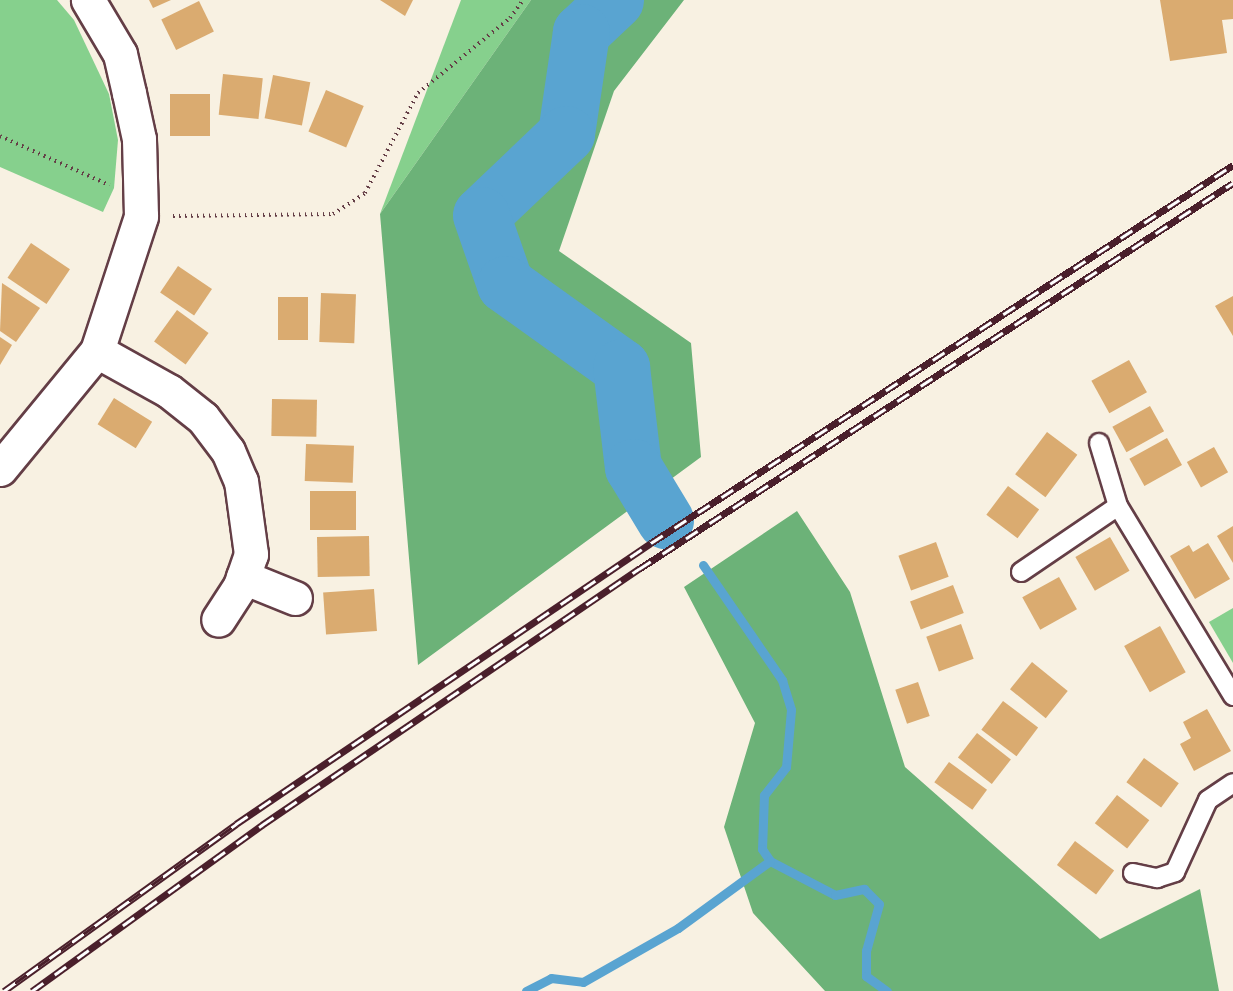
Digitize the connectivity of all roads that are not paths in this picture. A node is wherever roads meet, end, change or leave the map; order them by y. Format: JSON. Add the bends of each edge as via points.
{"nodes":[{"id":1,"x":88,"y":0,"type":"edge"},
{"id":2,"x":97,"y":351,"type":"junction"},
{"id":3,"x":1100,"y":443,"type":"dead end"},
{"id":4,"x":0,"y":469,"type":"edge"},
{"id":5,"x":1118,"y":506,"type":"junction"},
{"id":6,"x":1022,"y":572,"type":"dead end"},
{"id":7,"x":243,"y":578,"type":"junction"},
{"id":8,"x":295,"y":597,"type":"dead end"},
{"id":9,"x":218,"y":620,"type":"dead end"},
{"id":10,"x":1233,"y":696,"type":"edge"},
{"id":11,"x":1233,"y":783,"type":"edge"},
{"id":12,"x":1133,"y":873,"type":"dead end"}],
"edges":[{"from":1,"to":2,"type":"street","via":[[120,54],[139,139],[141,216]]},
{"from":2,"to":4,"type":"street"},
{"from":2,"to":7,"type":"street","via":[[169,391],[203,418],[228,451],[241,481],[250,554]]},
{"from":3,"to":5,"type":"lane"},
{"from":5,"to":6,"type":"lane"},
{"from":5,"to":10,"type":"lane"},
{"from":7,"to":8,"type":"street"},
{"from":7,"to":9,"type":"street"},
{"from":11,"to":12,"type":"lane","via":[[1208,800],[1176,872],[1157,878]]}]}
